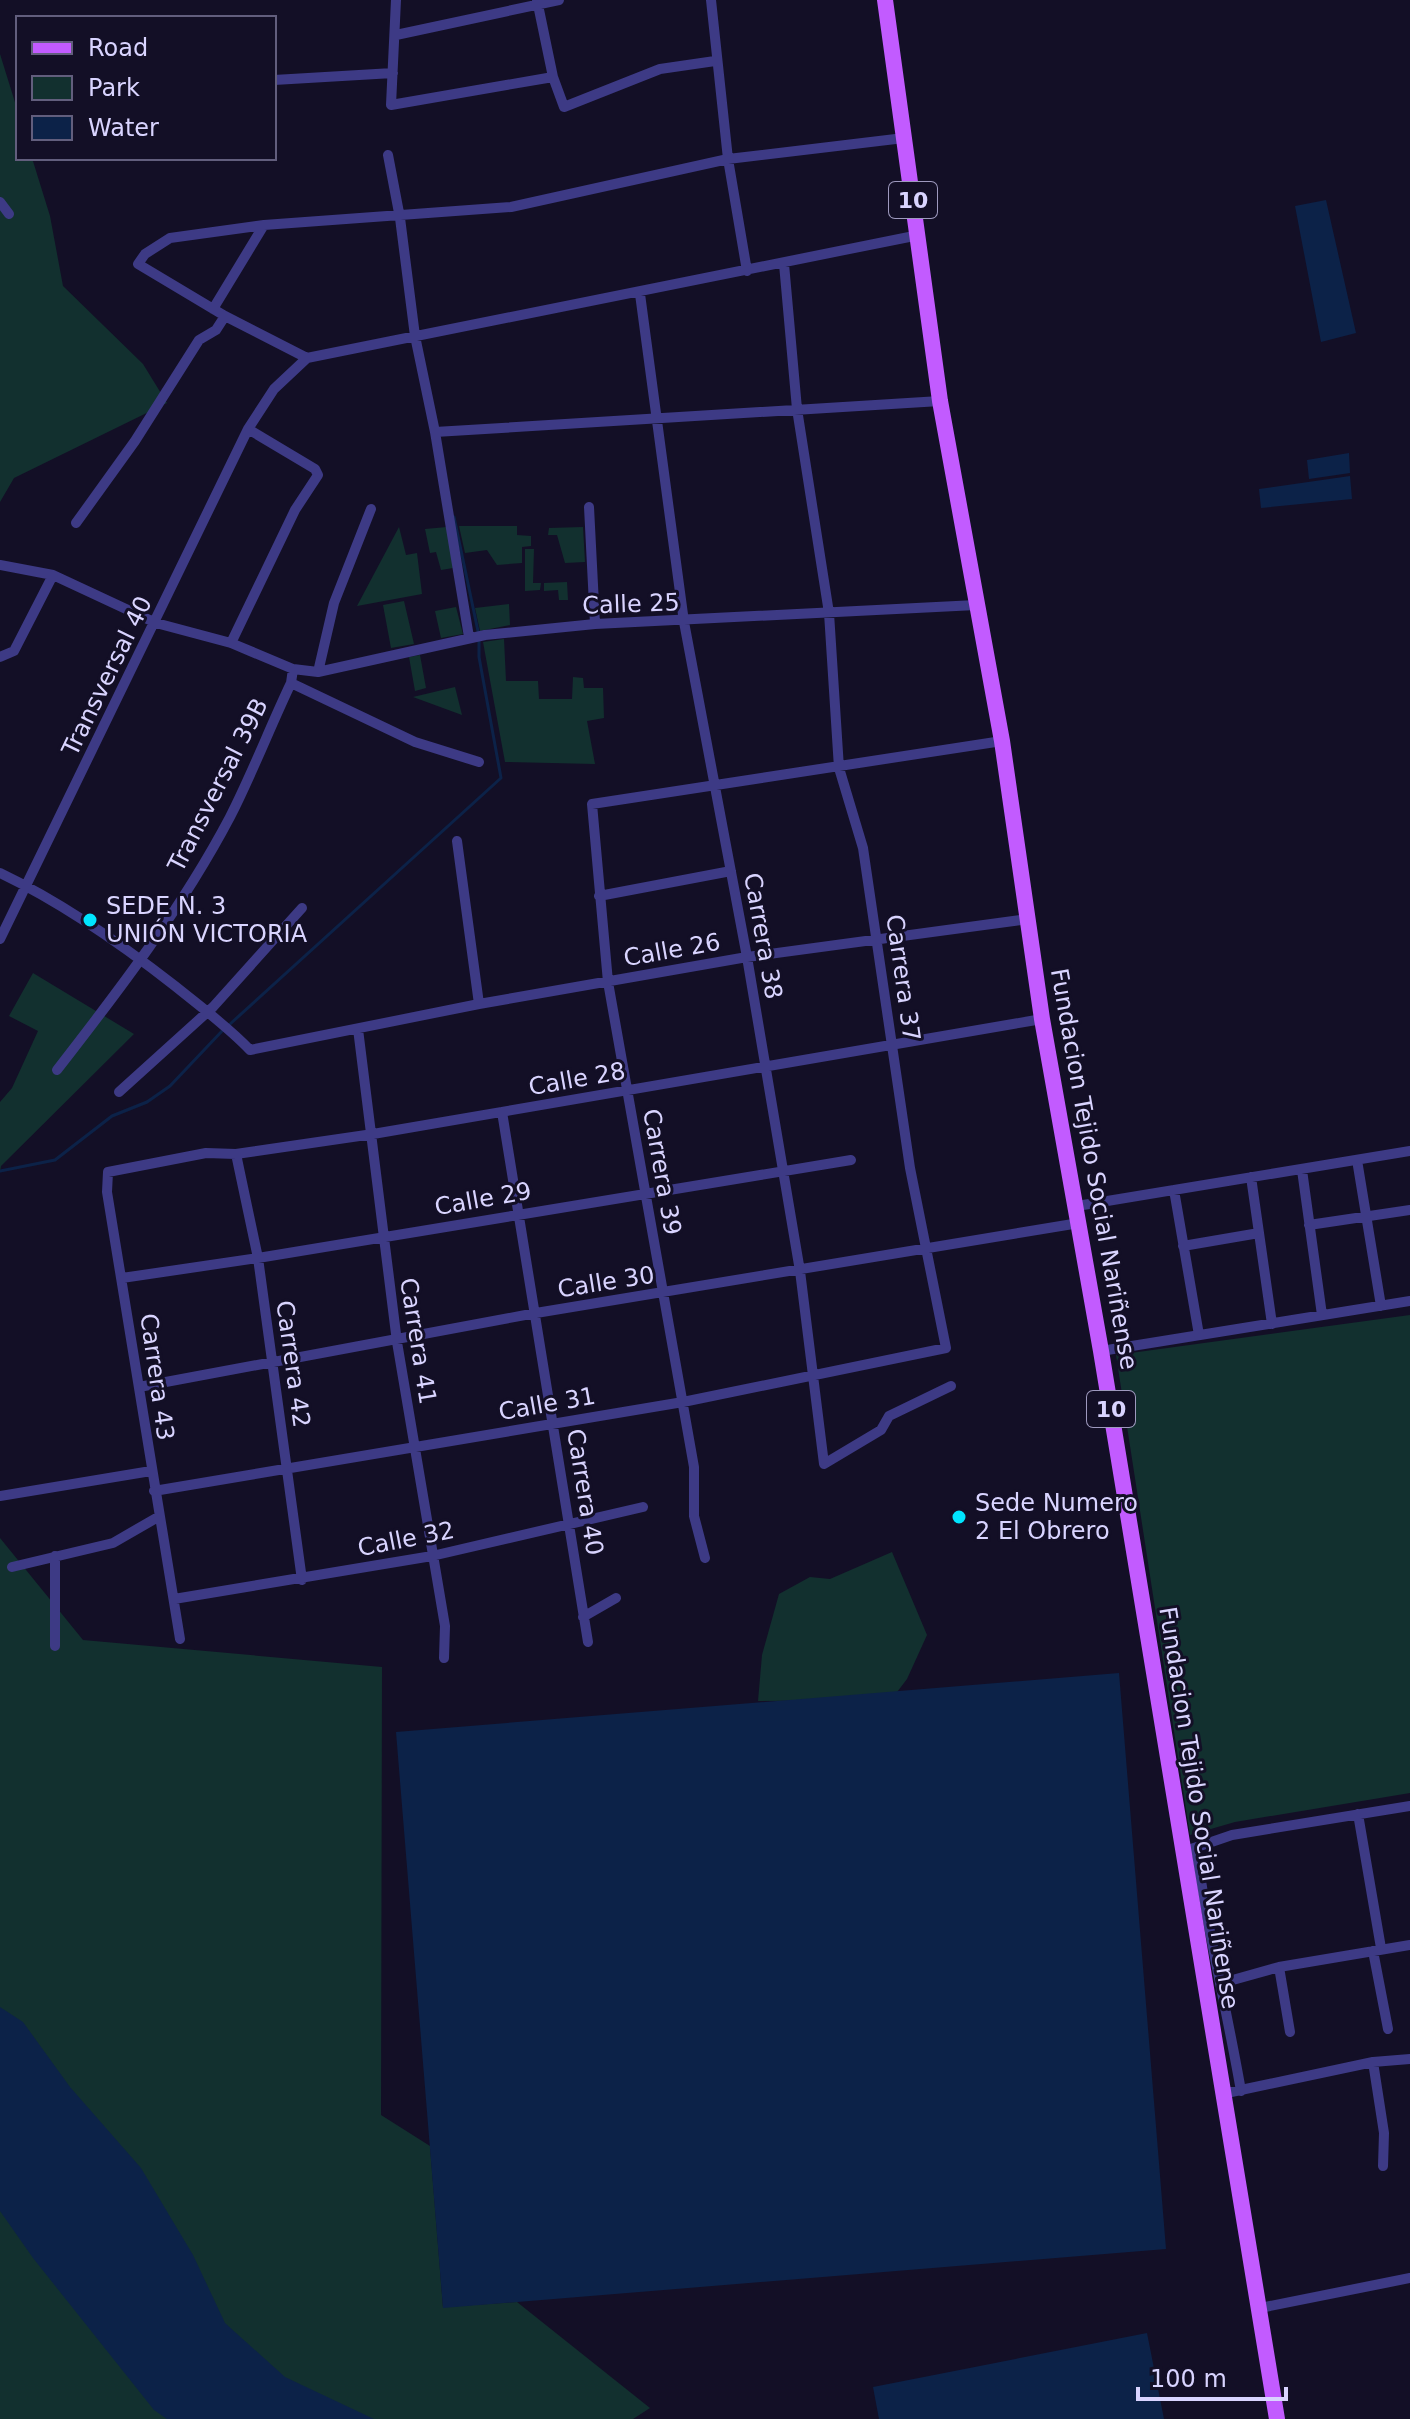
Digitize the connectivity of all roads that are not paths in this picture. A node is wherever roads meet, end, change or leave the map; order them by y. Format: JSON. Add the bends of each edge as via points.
{"nodes":[{"id":1,"x":397,"y":0,"type":"edge"},
{"id":2,"x":559,"y":0,"type":"edge"},
{"id":3,"x":711,"y":0,"type":"edge"},
{"id":4,"x":885,"y":0,"type":"edge"},
{"id":5,"x":538,"y":1,"type":"edge"},
{"id":6,"x":396,"y":35,"type":"junction"},
{"id":7,"x":715,"y":61,"type":"junction"},
{"id":8,"x":393,"y":73,"type":"junction"},
{"id":9,"x":553,"y":77,"type":"junction"},
{"id":10,"x":276,"y":80,"type":"edge"},
{"id":11,"x":904,"y":138,"type":"junction"},
{"id":12,"x":388,"y":155,"type":"dead end"},
{"id":13,"x":728,"y":159,"type":"junction"},
{"id":14,"x":0,"y":202,"type":"edge"},
{"id":15,"x":9,"y":214,"type":"dead end"},
{"id":16,"x":400,"y":218,"type":"junction"},
{"id":17,"x":264,"y":225,"type":"junction"},
{"id":18,"x":919,"y":235,"type":"junction"},
{"id":19,"x":784,"y":264,"type":"junction"},
{"id":20,"x":747,"y":271,"type":"junction"},
{"id":21,"x":640,"y":294,"type":"junction"},
{"id":22,"x":213,"y":309,"type":"junction"},
{"id":23,"x":225,"y":316,"type":"junction"},
{"id":24,"x":415,"y":336,"type":"junction"},
{"id":25,"x":307,"y":358,"type":"junction"},
{"id":26,"x":940,"y":401,"type":"junction"},
{"id":27,"x":797,"y":409,"type":"junction"},
{"id":28,"x":655,"y":416,"type":"junction"},
{"id":29,"x":248,"y":429,"type":"junction"},
{"id":30,"x":435,"y":432,"type":"junction"},
{"id":31,"x":589,"y":507,"type":"dead end"},
{"id":32,"x":371,"y":509,"type":"dead end"},
{"id":33,"x":76,"y":523,"type":"dead end"},
{"id":34,"x":0,"y":565,"type":"edge"},
{"id":35,"x":53,"y":575,"type":"junction"},
{"id":36,"x":976,"y":605,"type":"junction"},
{"id":37,"x":829,"y":613,"type":"junction"},
{"id":38,"x":684,"y":622,"type":"junction"},
{"id":39,"x":156,"y":623,"type":"junction"},
{"id":40,"x":595,"y":624,"type":"junction"},
{"id":41,"x":476,"y":636,"type":"junction"},
{"id":42,"x":231,"y":643,"type":"junction"},
{"id":43,"x":0,"y":657,"type":"edge"},
{"id":44,"x":293,"y":669,"type":"junction"},
{"id":45,"x":318,"y":672,"type":"junction"},
{"id":46,"x":291,"y":683,"type":"junction"},
{"id":47,"x":1002,"y":741,"type":"junction"},
{"id":48,"x":479,"y":762,"type":"dead end"},
{"id":49,"x":839,"y":768,"type":"junction"},
{"id":50,"x":716,"y":785,"type":"junction"},
{"id":51,"x":457,"y":841,"type":"dead end"},
{"id":52,"x":731,"y":871,"type":"junction"},
{"id":53,"x":0,"y":873,"type":"edge"},
{"id":54,"x":27,"y":886,"type":"junction"},
{"id":55,"x":599,"y":896,"type":"junction"},
{"id":56,"x":302,"y":908,"type":"dead end"},
{"id":57,"x":1028,"y":919,"type":"junction"},
{"id":58,"x":0,"y":939,"type":"edge"},
{"id":59,"x":878,"y":941,"type":"junction"},
{"id":60,"x":747,"y":957,"type":"junction"},
{"id":61,"x":142,"y":960,"type":"junction"},
{"id":62,"x":608,"y":982,"type":"junction"},
{"id":63,"x":479,"y":1004,"type":"junction"},
{"id":64,"x":207,"y":1012,"type":"junction"},
{"id":65,"x":1042,"y":1019,"type":"junction"},
{"id":66,"x":358,"y":1029,"type":"junction"},
{"id":67,"x":892,"y":1045,"type":"junction"},
{"id":68,"x":764,"y":1067,"type":"junction"},
{"id":69,"x":57,"y":1070,"type":"dead end"},
{"id":70,"x":628,"y":1090,"type":"junction"},
{"id":71,"x":119,"y":1092,"type":"dead end"},
{"id":72,"x":502,"y":1112,"type":"junction"},
{"id":73,"x":373,"y":1134,"type":"junction"},
{"id":74,"x":1410,"y":1151,"type":"edge"},
{"id":75,"x":236,"y":1154,"type":"junction"},
{"id":76,"x":851,"y":1160,"type":"dead end"},
{"id":77,"x":1357,"y":1160,"type":"junction"},
{"id":78,"x":119,"y":1167,"type":"joint"},
{"id":79,"x":1302,"y":1170,"type":"junction"},
{"id":80,"x":783,"y":1171,"type":"junction"},
{"id":81,"x":1251,"y":1177,"type":"junction"},
{"id":82,"x":1174,"y":1190,"type":"junction"},
{"id":83,"x":645,"y":1193,"type":"junction"},
{"id":84,"x":1410,"y":1210,"type":"edge"},
{"id":85,"x":519,"y":1213,"type":"junction"},
{"id":86,"x":1078,"y":1215,"type":"junction"},
{"id":87,"x":1367,"y":1216,"type":"junction"},
{"id":88,"x":1309,"y":1225,"type":"junction"},
{"id":89,"x":1259,"y":1233,"type":"junction"},
{"id":90,"x":383,"y":1238,"type":"junction"},
{"id":91,"x":1183,"y":1246,"type":"junction"},
{"id":92,"x":925,"y":1248,"type":"junction"},
{"id":93,"x":258,"y":1258,"type":"junction"},
{"id":94,"x":800,"y":1271,"type":"junction"},
{"id":95,"x":122,"y":1278,"type":"junction"},
{"id":96,"x":663,"y":1294,"type":"junction"},
{"id":97,"x":1410,"y":1301,"type":"edge"},
{"id":98,"x":1381,"y":1306,"type":"junction"},
{"id":99,"x":536,"y":1313,"type":"junction"},
{"id":100,"x":1322,"y":1315,"type":"junction"},
{"id":101,"x":1272,"y":1324,"type":"junction"},
{"id":102,"x":1199,"y":1335,"type":"junction"},
{"id":103,"x":397,"y":1342,"type":"junction"},
{"id":104,"x":946,"y":1348,"type":"joint"},
{"id":105,"x":1101,"y":1351,"type":"junction"},
{"id":106,"x":273,"y":1359,"type":"junction"},
{"id":107,"x":812,"y":1375,"type":"junction"},
{"id":108,"x":951,"y":1386,"type":"dead end"},
{"id":109,"x":139,"y":1387,"type":"junction"},
{"id":110,"x":683,"y":1402,"type":"junction"},
{"id":111,"x":554,"y":1421,"type":"junction"},
{"id":112,"x":415,"y":1449,"type":"junction"},
{"id":113,"x":287,"y":1470,"type":"junction"},
{"id":114,"x":151,"y":1471,"type":"junction"},
{"id":115,"x":154,"y":1491,"type":"junction"},
{"id":116,"x":0,"y":1496,"type":"edge"},
{"id":117,"x":643,"y":1507,"type":"dead end"},
{"id":118,"x":158,"y":1517,"type":"junction"},
{"id":119,"x":571,"y":1521,"type":"junction"},
{"id":120,"x":55,"y":1556,"type":"junction"},
{"id":121,"x":432,"y":1556,"type":"junction"},
{"id":122,"x":705,"y":1558,"type":"dead end"},
{"id":123,"x":12,"y":1567,"type":"dead end"},
{"id":124,"x":302,"y":1580,"type":"junction"},
{"id":125,"x":616,"y":1598,"type":"dead end"},
{"id":126,"x":174,"y":1599,"type":"junction"},
{"id":127,"x":583,"y":1617,"type":"junction"},
{"id":128,"x":180,"y":1639,"type":"dead end"},
{"id":129,"x":588,"y":1642,"type":"dead end"},
{"id":130,"x":55,"y":1646,"type":"dead end"},
{"id":131,"x":444,"y":1658,"type":"dead end"},
{"id":132,"x":1410,"y":1806,"type":"edge"},
{"id":133,"x":1358,"y":1814,"type":"junction"},
{"id":134,"x":1189,"y":1850,"type":"junction"},
{"id":135,"x":1410,"y":1945,"type":"edge"},
{"id":136,"x":1377,"y":1949,"type":"junction"},
{"id":137,"x":1279,"y":1967,"type":"junction"},
{"id":138,"x":1222,"y":1983,"type":"junction"},
{"id":139,"x":1388,"y":2029,"type":"dead end"},
{"id":140,"x":1290,"y":2032,"type":"dead end"},
{"id":141,"x":1410,"y":2059,"type":"edge"},
{"id":142,"x":1373,"y":2062,"type":"junction"},
{"id":143,"x":1241,"y":2091,"type":"junction"},
{"id":144,"x":1222,"y":2094,"type":"junction"},
{"id":145,"x":1383,"y":2166,"type":"dead end"},
{"id":146,"x":1410,"y":2278,"type":"edge"},
{"id":147,"x":1260,"y":2308,"type":"junction"},
{"id":148,"x":1277,"y":2419,"type":"edge"}],
"edges":[{"from":1,"to":6,"type":"street"},
{"from":2,"to":5,"type":"street"},
{"from":3,"to":7,"type":"street"},
{"from":4,"to":11,"type":"main road","number":"10"},
{"from":5,"to":6,"type":"street"},
{"from":5,"to":9,"type":"street"},
{"from":6,"to":8,"type":"street"},
{"from":7,"to":9,"type":"street","via":[[660,69],[564,107]]},
{"from":7,"to":13,"type":"street"},
{"from":8,"to":9,"type":"street","via":[[391,105]]},
{"from":8,"to":10,"type":"street"},
{"from":11,"to":13,"type":"street"},
{"from":11,"to":18,"type":"main road","number":"10"},
{"from":12,"to":16,"type":"street"},
{"from":13,"to":16,"type":"street","via":[[511,207]]},
{"from":13,"to":20,"type":"street"},
{"from":14,"to":15,"type":"street"},
{"from":16,"to":17,"type":"street"},
{"from":16,"to":24,"type":"street"},
{"from":17,"to":22,"type":"street"},
{"from":17,"to":22,"type":"street","via":[[170,238],[138,264]]},
{"from":18,"to":19,"type":"street"},
{"from":18,"to":26,"type":"main road","number":"10"},
{"from":19,"to":20,"type":"street"},
{"from":19,"to":27,"type":"street","name":"Carrera 37"},
{"from":20,"to":21,"type":"street"},
{"from":21,"to":24,"type":"street"},
{"from":21,"to":28,"type":"street","name":"Carrera 38"},
{"from":22,"to":23,"type":"street"},
{"from":23,"to":25,"type":"street"},
{"from":23,"to":33,"type":"street","via":[[216,330],[199,340]]},
{"from":24,"to":25,"type":"street"},
{"from":24,"to":30,"type":"street"},
{"from":25,"to":29,"type":"street","name":"Transversal 40","via":[[274,389]]},
{"from":26,"to":27,"type":"street"},
{"from":26,"to":36,"type":"main road","name":"Fundacion Tejido Social Nariñense","number":"10"},
{"from":27,"to":28,"type":"street"},
{"from":27,"to":37,"type":"street","name":"Carrera 37"},
{"from":28,"to":30,"type":"street"},
{"from":28,"to":38,"type":"street","name":"Carrera 38"},
{"from":29,"to":39,"type":"street","name":"Transversal 40"},
{"from":29,"to":42,"type":"street","via":[[318,475],[295,510]]},
{"from":30,"to":41,"type":"street"},
{"from":31,"to":40,"type":"street"},
{"from":32,"to":45,"type":"street","via":[[334,603]]},
{"from":34,"to":35,"type":"street","name":"Calle 25"},
{"from":35,"to":39,"type":"street","name":"Calle 25"},
{"from":35,"to":43,"type":"street","via":[[14,651]]},
{"from":36,"to":37,"type":"street","name":"Calle 25"},
{"from":36,"to":47,"type":"main road","name":"Fundacion Tejido Social Nariñense","number":"10"},
{"from":37,"to":38,"type":"street","name":"Calle 25"},
{"from":37,"to":49,"type":"street","name":"Carrera 37"},
{"from":38,"to":40,"type":"street","name":"Calle 25"},
{"from":38,"to":50,"type":"street","name":"Carrera 38"},
{"from":39,"to":42,"type":"street","name":"Calle 25"},
{"from":39,"to":54,"type":"street","name":"Transversal 40"},
{"from":40,"to":41,"type":"street","name":"Calle 25"},
{"from":41,"to":45,"type":"street","name":"Calle 25"},
{"from":42,"to":44,"type":"street","name":"Calle 25"},
{"from":44,"to":45,"type":"street","name":"Calle 25"},
{"from":44,"to":46,"type":"street","name":"Transversal 39B"},
{"from":46,"to":48,"type":"street","via":[[415,742]]},
{"from":46,"to":61,"type":"street","name":"Transversal 39B","via":[[230,816]]},
{"from":47,"to":49,"type":"street"},
{"from":47,"to":57,"type":"main road","name":"Fundacion Tejido Social Nariñense","number":"10"},
{"from":49,"to":50,"type":"street"},
{"from":49,"to":59,"type":"street","name":"Carrera 37","via":[[863,848]]},
{"from":50,"to":52,"type":"street","name":"Carrera 38"},
{"from":50,"to":55,"type":"street","name":"Carrera 39","via":[[592,804]]},
{"from":51,"to":63,"type":"street"},
{"from":52,"to":55,"type":"street"},
{"from":52,"to":60,"type":"street","name":"Carrera 38"},
{"from":53,"to":54,"type":"street"},
{"from":54,"to":58,"type":"street","name":"Transversal 40"},
{"from":54,"to":61,"type":"street"},
{"from":55,"to":62,"type":"street","name":"Carrera 39"},
{"from":56,"to":64,"type":"street"},
{"from":57,"to":59,"type":"street","name":"Calle 26"},
{"from":57,"to":65,"type":"main road","name":"Fundacion Tejido Social Nariñense","number":"10"},
{"from":59,"to":60,"type":"street","name":"Calle 26"},
{"from":59,"to":67,"type":"street","name":"Carrera 37"},
{"from":60,"to":62,"type":"street","name":"Calle 26"},
{"from":60,"to":68,"type":"street","name":"Carrera 38"},
{"from":61,"to":64,"type":"street"},
{"from":61,"to":69,"type":"street","name":"Transversal 39B"},
{"from":62,"to":63,"type":"street","name":"Calle 26"},
{"from":62,"to":70,"type":"street","name":"Carrera 39"},
{"from":63,"to":66,"type":"street","name":"Calle 26"},
{"from":64,"to":66,"type":"street","name":"Calle 26","via":[[250,1050]]},
{"from":64,"to":71,"type":"street"},
{"from":65,"to":67,"type":"street","name":"Calle 28"},
{"from":65,"to":86,"type":"main road","name":"Fundacion Tejido Social Nariñense","number":"10"},
{"from":66,"to":73,"type":"street","name":"Carrera 41"},
{"from":67,"to":68,"type":"street","name":"Calle 28"},
{"from":67,"to":92,"type":"street","name":"Carrera 37"},
{"from":68,"to":70,"type":"street","name":"Calle 28"},
{"from":68,"to":80,"type":"street","name":"Carrera 38"},
{"from":70,"to":72,"type":"street","name":"Calle 28"},
{"from":70,"to":83,"type":"street","name":"Carrera 39"},
{"from":72,"to":73,"type":"street","name":"Calle 28"},
{"from":72,"to":85,"type":"street","name":"Carrera 40"},
{"from":73,"to":75,"type":"street","name":"Calle 28"},
{"from":73,"to":90,"type":"street","name":"Carrera 41"},
{"from":74,"to":77,"type":"street","name":"Calle 30"},
{"from":75,"to":78,"type":"street","name":"Calle 28","via":[[206,1153]]},
{"from":75,"to":93,"type":"street","name":"Carrera 42"},
{"from":76,"to":80,"type":"street","name":"Calle 29"},
{"from":77,"to":79,"type":"street","name":"Calle 30"},
{"from":77,"to":87,"type":"street"},
{"from":78,"to":95,"type":"street","name":"Carrera 43","via":[[106,1177]]},
{"from":79,"to":81,"type":"street","name":"Calle 30"},
{"from":79,"to":88,"type":"street"},
{"from":80,"to":83,"type":"street","name":"Calle 29"},
{"from":80,"to":94,"type":"street","name":"Carrera 38"},
{"from":81,"to":82,"type":"street","name":"Calle 30"},
{"from":81,"to":89,"type":"street"},
{"from":82,"to":86,"type":"street","name":"Calle 30"},
{"from":82,"to":91,"type":"street"},
{"from":83,"to":85,"type":"street","name":"Calle 29"},
{"from":83,"to":96,"type":"street","name":"Carrera 39"},
{"from":84,"to":87,"type":"street"},
{"from":85,"to":90,"type":"street","name":"Calle 29"},
{"from":85,"to":99,"type":"street","name":"Carrera 40"},
{"from":86,"to":92,"type":"street","name":"Calle 30","via":[[1009,1238]]},
{"from":86,"to":105,"type":"main road","name":"Fundacion Tejido Social Nariñense","number":"10"},
{"from":87,"to":88,"type":"street"},
{"from":87,"to":98,"type":"street"},
{"from":88,"to":100,"type":"street"},
{"from":89,"to":91,"type":"street"},
{"from":89,"to":101,"type":"street"},
{"from":90,"to":93,"type":"street","name":"Calle 29"},
{"from":90,"to":103,"type":"street","name":"Carrera 41"},
{"from":91,"to":102,"type":"street"},
{"from":92,"to":94,"type":"street","name":"Calle 30"},
{"from":92,"to":104,"type":"street","name":"Carrera 37"},
{"from":93,"to":95,"type":"street","name":"Calle 29"},
{"from":93,"to":106,"type":"street","name":"Carrera 42"},
{"from":94,"to":96,"type":"street","name":"Calle 30"},
{"from":94,"to":107,"type":"street","name":"Carrera 38"},
{"from":95,"to":109,"type":"street","name":"Carrera 43"},
{"from":96,"to":99,"type":"street","name":"Calle 30"},
{"from":96,"to":110,"type":"street","name":"Carrera 39"},
{"from":97,"to":98,"type":"street"},
{"from":98,"to":100,"type":"street"},
{"from":99,"to":103,"type":"street","name":"Calle 30"},
{"from":99,"to":111,"type":"street","name":"Carrera 40"},
{"from":100,"to":101,"type":"street"},
{"from":101,"to":102,"type":"street"},
{"from":102,"to":105,"type":"street"},
{"from":103,"to":106,"type":"street","name":"Calle 30"},
{"from":103,"to":112,"type":"street","name":"Carrera 41"},
{"from":104,"to":107,"type":"street","name":"Calle 31"},
{"from":105,"to":134,"type":"main road","name":"Fundacion Tejido Social Nariñense","number":"10"},
{"from":106,"to":109,"type":"street","name":"Calle 30"},
{"from":106,"to":113,"type":"street","name":"Carrera 42"},
{"from":107,"to":108,"type":"street","name":"Carrera 38","via":[[824,1464],[881,1430],[889,1416]]},
{"from":107,"to":110,"type":"street","name":"Calle 31"},
{"from":109,"to":114,"type":"street","name":"Carrera 43"},
{"from":110,"to":111,"type":"street","name":"Calle 31"},
{"from":110,"to":122,"type":"street","name":"Carrera 39","via":[[694,1467],[694,1516]]},
{"from":111,"to":112,"type":"street","name":"Calle 31"},
{"from":111,"to":119,"type":"street","name":"Carrera 40"},
{"from":112,"to":113,"type":"street","name":"Calle 31"},
{"from":112,"to":121,"type":"street","name":"Carrera 41"},
{"from":113,"to":115,"type":"street","name":"Calle 31"},
{"from":113,"to":124,"type":"street","name":"Carrera 42"},
{"from":114,"to":115,"type":"street","name":"Carrera 43"},
{"from":114,"to":116,"type":"street"},
{"from":115,"to":118,"type":"street","name":"Carrera 43"},
{"from":117,"to":119,"type":"street","name":"Calle 32"},
{"from":118,"to":120,"type":"street","via":[[113,1543]]},
{"from":118,"to":126,"type":"street","name":"Carrera 43"},
{"from":119,"to":121,"type":"street","name":"Calle 32"},
{"from":119,"to":127,"type":"street","name":"Carrera 40"},
{"from":120,"to":123,"type":"street"},
{"from":120,"to":130,"type":"street"},
{"from":121,"to":124,"type":"street","name":"Calle 32"},
{"from":121,"to":131,"type":"street","name":"Carrera 41","via":[[445,1626]]},
{"from":124,"to":126,"type":"street","name":"Calle 32"},
{"from":125,"to":127,"type":"street"},
{"from":126,"to":128,"type":"street","name":"Carrera 43"},
{"from":127,"to":129,"type":"street","name":"Carrera 40"},
{"from":132,"to":133,"type":"street"},
{"from":133,"to":134,"type":"street","via":[[1232,1835]]},
{"from":133,"to":136,"type":"street"},
{"from":134,"to":138,"type":"street"},
{"from":134,"to":144,"type":"main road","name":"Fundacion Tejido Social Nariñense","number":"10"},
{"from":135,"to":136,"type":"street"},
{"from":136,"to":137,"type":"street"},
{"from":136,"to":139,"type":"street"},
{"from":137,"to":138,"type":"street"},
{"from":137,"to":140,"type":"street"},
{"from":138,"to":143,"type":"street"},
{"from":141,"to":142,"type":"street"},
{"from":142,"to":143,"type":"street"},
{"from":142,"to":145,"type":"street","via":[[1384,2133]]},
{"from":143,"to":144,"type":"street"},
{"from":144,"to":147,"type":"main road","name":"Fundacion Tejido Social Nariñense","number":"10"},
{"from":146,"to":147,"type":"street"},
{"from":147,"to":148,"type":"main road","name":"Fundacion Tejido Social Nariñense","number":"10"}]}
